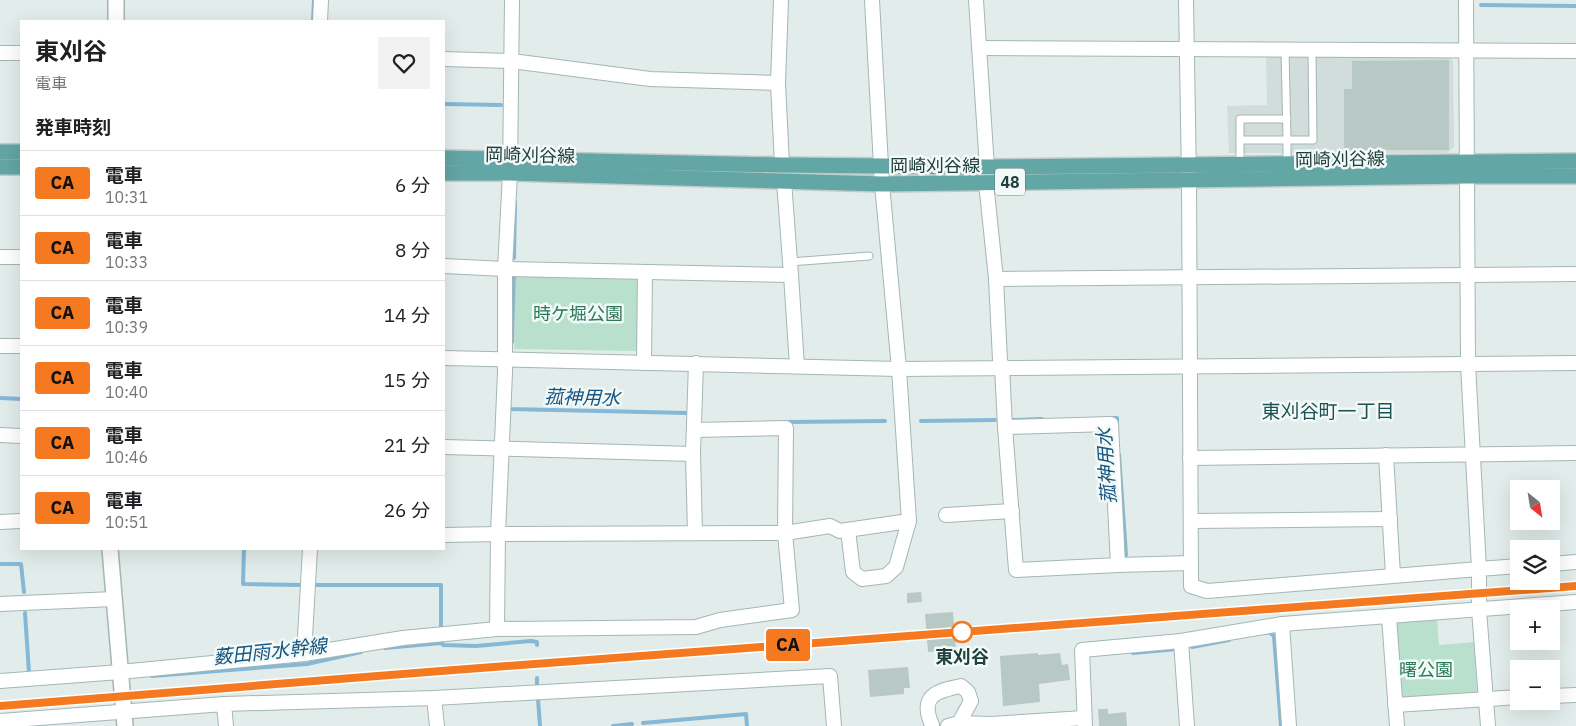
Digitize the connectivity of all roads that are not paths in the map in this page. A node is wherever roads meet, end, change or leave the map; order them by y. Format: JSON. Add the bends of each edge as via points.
{"nodes":[{"id":1,"x":116,"y":0,"type":"edge"},
{"id":2,"x":321,"y":0,"type":"edge"},
{"id":3,"x":512,"y":0,"type":"edge"},
{"id":4,"x":781,"y":0,"type":"edge"},
{"id":5,"x":872,"y":0,"type":"edge"},
{"id":6,"x":976,"y":0,"type":"edge"},
{"id":7,"x":1186,"y":0,"type":"edge"},
{"id":8,"x":1466,"y":0,"type":"edge"},
{"id":9,"x":116,"y":20,"type":"edge"},
{"id":10,"x":320,"y":20,"type":"edge"},
{"id":11,"x":980,"y":48,"type":"junction"},
{"id":12,"x":1186,"y":48,"type":"junction"},
{"id":13,"x":1285,"y":50,"type":"junction"},
{"id":14,"x":1312,"y":51,"type":"junction"},
{"id":15,"x":1467,"y":51,"type":"junction"},
{"id":16,"x":1576,"y":51,"type":"edge"},
{"id":17,"x":0,"y":53,"type":"edge"},
{"id":18,"x":20,"y":53,"type":"edge"},
{"id":19,"x":445,"y":59,"type":"edge"},
{"id":20,"x":512,"y":61,"type":"junction"},
{"id":21,"x":778,"y":83,"type":"junction"},
{"id":22,"x":1287,"y":119,"type":"junction"},
{"id":23,"x":1240,"y":140,"type":"junction"},
{"id":24,"x":1287,"y":140,"type":"junction"},
{"id":25,"x":0,"y":152,"type":"edge"},
{"id":26,"x":20,"y":152,"type":"edge"},
{"id":27,"x":445,"y":158,"type":"edge"},
{"id":28,"x":1576,"y":161,"type":"edge"},
{"id":29,"x":1287,"y":164,"type":"junction"},
{"id":30,"x":510,"y":165,"type":"junction"},
{"id":31,"x":782,"y":165,"type":"junction"},
{"id":32,"x":1240,"y":165,"type":"junction"},
{"id":33,"x":881,"y":166,"type":"junction"},
{"id":34,"x":0,"y":167,"type":"edge"},
{"id":35,"x":20,"y":167,"type":"edge"},
{"id":36,"x":987,"y":167,"type":"junction"},
{"id":37,"x":1466,"y":169,"type":"junction"},
{"id":38,"x":445,"y":172,"type":"edge"},
{"id":39,"x":1189,"y":172,"type":"junction"},
{"id":40,"x":1576,"y":176,"type":"edge"},
{"id":41,"x":784,"y":181,"type":"junction"},
{"id":42,"x":988,"y":183,"type":"junction"},
{"id":43,"x":882,"y":184,"type":"junction"},
{"id":44,"x":869,"y":256,"type":"dead end"},
{"id":45,"x":0,"y":257,"type":"edge"},
{"id":46,"x":20,"y":257,"type":"edge"},
{"id":47,"x":445,"y":266,"type":"edge"},
{"id":48,"x":790,"y":268,"type":"junction"},
{"id":49,"x":505,"y":269,"type":"junction"},
{"id":50,"x":645,"y":272,"type":"junction"},
{"id":51,"x":1576,"y":274,"type":"edge"},
{"id":52,"x":1467,"y":275,"type":"junction"},
{"id":53,"x":996,"y":279,"type":"junction"},
{"id":54,"x":1189,"y":279,"type":"junction"},
{"id":55,"x":0,"y":346,"type":"edge"},
{"id":56,"x":20,"y":346,"type":"edge"},
{"id":57,"x":445,"y":358,"type":"edge"},
{"id":58,"x":505,"y":360,"type":"junction"},
{"id":59,"x":644,"y":363,"type":"junction"},
{"id":60,"x":1576,"y":363,"type":"edge"},
{"id":61,"x":696,"y":364,"type":"junction"},
{"id":62,"x":1468,"y":364,"type":"junction"},
{"id":63,"x":797,"y":366,"type":"junction"},
{"id":64,"x":1002,"y":367,"type":"junction"},
{"id":65,"x":1189,"y":367,"type":"junction"},
{"id":66,"x":899,"y":369,"type":"junction"},
{"id":67,"x":1005,"y":427,"type":"junction"},
{"id":68,"x":694,"y":430,"type":"junction"},
{"id":69,"x":0,"y":435,"type":"edge"},
{"id":70,"x":20,"y":436,"type":"edge"},
{"id":71,"x":445,"y":448,"type":"edge"},
{"id":72,"x":501,"y":449,"type":"junction"},
{"id":73,"x":1576,"y":453,"type":"edge"},
{"id":74,"x":693,"y":454,"type":"junction"},
{"id":75,"x":1473,"y":454,"type":"junction"},
{"id":76,"x":1386,"y":455,"type":"junction"},
{"id":77,"x":1190,"y":458,"type":"junction"},
{"id":78,"x":1012,"y":512,"type":"junction"},
{"id":79,"x":946,"y":515,"type":"dead end"},
{"id":80,"x":1390,"y":519,"type":"junction"},
{"id":81,"x":909,"y":521,"type":"junction"},
{"id":82,"x":1191,"y":521,"type":"junction"},
{"id":83,"x":0,"y":522,"type":"edge"},
{"id":84,"x":20,"y":522,"type":"edge"},
{"id":85,"x":848,"y":530,"type":"junction"},
{"id":86,"x":785,"y":533,"type":"junction"},
{"id":87,"x":498,"y":534,"type":"junction"},
{"id":88,"x":695,"y":534,"type":"junction"},
{"id":89,"x":445,"y":535,"type":"edge"},
{"id":90,"x":110,"y":550,"type":"edge"},
{"id":91,"x":310,"y":550,"type":"edge"},
{"id":92,"x":1576,"y":562,"type":"edge"},
{"id":93,"x":1191,"y":563,"type":"junction"},
{"id":94,"x":1560,"y":563,"type":"edge"},
{"id":95,"x":1118,"y":566,"type":"junction"},
{"id":96,"x":1510,"y":567,"type":"edge"},
{"id":97,"x":1479,"y":569,"type":"junction"},
{"id":98,"x":1393,"y":575,"type":"junction"},
{"id":99,"x":114,"y":599,"type":"junction"},
{"id":100,"x":1576,"y":602,"type":"edge"},
{"id":101,"x":0,"y":604,"type":"edge"},
{"id":102,"x":1479,"y":610,"type":"junction"},
{"id":103,"x":1389,"y":617,"type":"junction"},
{"id":104,"x":1282,"y":624,"type":"junction"},
{"id":105,"x":497,"y":629,"type":"junction"},
{"id":106,"x":1180,"y":641,"type":"junction"},
{"id":107,"x":304,"y":654,"type":"junction"},
{"id":108,"x":120,"y":672,"type":"junction"},
{"id":109,"x":0,"y":681,"type":"edge"},
{"id":110,"x":1576,"y":695,"type":"edge"},
{"id":111,"x":1560,"y":696,"type":"edge"},
{"id":112,"x":1510,"y":697,"type":"edge"},
{"id":113,"x":434,"y":698,"type":"junction"},
{"id":114,"x":1486,"y":698,"type":"junction"},
{"id":115,"x":224,"y":704,"type":"junction"},
{"id":116,"x":1395,"y":705,"type":"junction"},
{"id":117,"x":125,"y":719,"type":"edge"},
{"id":118,"x":0,"y":721,"type":"edge"},
{"id":119,"x":1084,"y":722,"type":"edge"},
{"id":120,"x":18,"y":723,"type":"edge"},
{"id":121,"x":954,"y":724,"type":"edge"},
{"id":122,"x":226,"y":726,"type":"edge"},
{"id":123,"x":437,"y":726,"type":"edge"},
{"id":124,"x":834,"y":726,"type":"edge"},
{"id":125,"x":933,"y":726,"type":"edge"},
{"id":126,"x":1187,"y":726,"type":"edge"},
{"id":127,"x":1289,"y":726,"type":"edge"},
{"id":128,"x":1397,"y":726,"type":"edge"},
{"id":129,"x":1488,"y":726,"type":"edge"}],
"edges":[{"from":1,"to":9,"type":"street"},
{"from":2,"to":10,"type":"street"},
{"from":3,"to":20,"type":"street"},
{"from":4,"to":21,"type":"street"},
{"from":5,"to":33,"type":"street"},
{"from":6,"to":11,"type":"street"},
{"from":7,"to":12,"type":"street"},
{"from":8,"to":15,"type":"street"},
{"from":11,"to":12,"type":"street"},
{"from":11,"to":36,"type":"street"},
{"from":12,"to":13,"type":"street"},
{"from":12,"to":39,"type":"street"},
{"from":13,"to":14,"type":"street"},
{"from":13,"to":22,"type":"lane"},
{"from":14,"to":15,"type":"street"},
{"from":14,"to":24,"type":"lane","via":[[1313,140]]},
{"from":15,"to":16,"type":"street"},
{"from":15,"to":37,"type":"street"},
{"from":17,"to":18,"type":"street"},
{"from":19,"to":20,"type":"street"},
{"from":20,"to":21,"type":"street","via":[[650,79]]},
{"from":20,"to":30,"type":"street"},
{"from":21,"to":31,"type":"street"},
{"from":22,"to":23,"type":"lane","via":[[1240,119]]},
{"from":22,"to":24,"type":"lane"},
{"from":23,"to":24,"type":"lane"},
{"from":23,"to":32,"type":"lane"},
{"from":24,"to":29,"type":"lane"},
{"from":25,"to":26,"type":"main road"},
{"from":27,"to":30,"type":"main road","name":"岡崎刈谷線","number":"48"},
{"from":28,"to":37,"type":"main road","name":"岡崎刈谷線","number":"48"},
{"from":29,"to":32,"type":"main road","name":"岡崎刈谷線","number":"48"},
{"from":29,"to":37,"type":"main road","name":"岡崎刈谷線","number":"48"},
{"from":30,"to":31,"type":"main road","name":"岡崎刈谷線","number":"48"},
{"from":30,"to":38,"type":"main road","name":"岡崎刈谷線","number":"48"},
{"from":30,"to":41,"type":"main road","name":"岡崎刈谷線","number":"48"},
{"from":30,"to":49,"type":"street"},
{"from":31,"to":33,"type":"main road","name":"岡崎刈谷線","number":"48"},
{"from":32,"to":39,"type":"main road","name":"岡崎刈谷線","number":"48"},
{"from":33,"to":36,"type":"main road","name":"岡崎刈谷線","number":"48"},
{"from":33,"to":43,"type":"street"},
{"from":34,"to":35,"type":"main road"},
{"from":36,"to":39,"type":"main road","name":"岡崎刈谷線","number":"48"},
{"from":36,"to":42,"type":"street"},
{"from":37,"to":39,"type":"main road","name":"岡崎刈谷線","number":"48"},
{"from":37,"to":40,"type":"main road","name":"岡崎刈谷線","number":"48"},
{"from":37,"to":52,"type":"street"},
{"from":39,"to":42,"type":"main road","name":"岡崎刈谷線","number":"48"},
{"from":39,"to":54,"type":"street"},
{"from":41,"to":43,"type":"main road","name":"岡崎刈谷線","number":"48"},
{"from":41,"to":48,"type":"street"},
{"from":42,"to":43,"type":"main road","name":"岡崎刈谷線","number":"48"},
{"from":42,"to":53,"type":"street"},
{"from":43,"to":66,"type":"street"},
{"from":44,"to":48,"type":"lane"},
{"from":45,"to":46,"type":"street"},
{"from":47,"to":49,"type":"street"},
{"from":48,"to":50,"type":"street"},
{"from":48,"to":63,"type":"street"},
{"from":49,"to":50,"type":"street"},
{"from":49,"to":58,"type":"street"},
{"from":50,"to":59,"type":"street"},
{"from":51,"to":52,"type":"street"},
{"from":52,"to":54,"type":"street"},
{"from":52,"to":62,"type":"street"},
{"from":53,"to":54,"type":"street"},
{"from":53,"to":64,"type":"street"},
{"from":54,"to":65,"type":"street"},
{"from":55,"to":56,"type":"street"},
{"from":57,"to":58,"type":"street"},
{"from":58,"to":59,"type":"street"},
{"from":58,"to":72,"type":"street"},
{"from":59,"to":61,"type":"street"},
{"from":60,"to":62,"type":"street"},
{"from":61,"to":63,"type":"street"},
{"from":61,"to":68,"type":"street"},
{"from":62,"to":65,"type":"street"},
{"from":62,"to":75,"type":"street"},
{"from":63,"to":66,"type":"street"},
{"from":64,"to":65,"type":"street"},
{"from":64,"to":66,"type":"street"},
{"from":64,"to":67,"type":"street"},
{"from":65,"to":77,"type":"street"},
{"from":66,"to":81,"type":"street"},
{"from":67,"to":78,"type":"street"},
{"from":67,"to":95,"type":"street","via":[[1111,424]]},
{"from":68,"to":74,"type":"street"},
{"from":68,"to":86,"type":"street","via":[[786,428]]},
{"from":69,"to":70,"type":"street"},
{"from":71,"to":72,"type":"street"},
{"from":72,"to":74,"type":"street"},
{"from":72,"to":87,"type":"street"},
{"from":73,"to":75,"type":"street"},
{"from":74,"to":88,"type":"street"},
{"from":75,"to":76,"type":"street"},
{"from":75,"to":97,"type":"street"},
{"from":76,"to":77,"type":"street"},
{"from":76,"to":80,"type":"street"},
{"from":77,"to":82,"type":"street"},
{"from":78,"to":79,"type":"street"},
{"from":78,"to":95,"type":"street","via":[[1016,570]]},
{"from":80,"to":82,"type":"street"},
{"from":80,"to":98,"type":"street"},
{"from":81,"to":85,"type":"street"},
{"from":81,"to":85,"type":"street","via":[[896,567],[886,576],[862,579],[853,572]]},
{"from":82,"to":93,"type":"street"},
{"from":83,"to":84,"type":"street"},
{"from":85,"to":86,"type":"street","via":[[840,531],[830,526]]},
{"from":86,"to":88,"type":"street"},
{"from":86,"to":105,"type":"street","via":[[792,610],[720,620],[696,627]]},
{"from":87,"to":88,"type":"street"},
{"from":87,"to":89,"type":"street"},
{"from":87,"to":105,"type":"street"},
{"from":90,"to":99,"type":"street"},
{"from":91,"to":107,"type":"street"},
{"from":92,"to":94,"type":"street"},
{"from":93,"to":95,"type":"street"},
{"from":93,"to":98,"type":"street","via":[[1191,586],[1207,591]]},
{"from":96,"to":97,"type":"street"},
{"from":97,"to":98,"type":"street"},
{"from":97,"to":102,"type":"street"},
{"from":99,"to":101,"type":"street"},
{"from":99,"to":108,"type":"street"},
{"from":100,"to":102,"type":"street"},
{"from":102,"to":103,"type":"street"},
{"from":102,"to":114,"type":"street"},
{"from":103,"to":104,"type":"street"},
{"from":103,"to":116,"type":"street"},
{"from":104,"to":106,"type":"street"},
{"from":104,"to":127,"type":"street"},
{"from":105,"to":107,"type":"street","via":[[403,638]]},
{"from":106,"to":119,"type":"street","via":[[1082,650]]},
{"from":106,"to":126,"type":"street"},
{"from":107,"to":108,"type":"street"},
{"from":108,"to":109,"type":"street"},
{"from":108,"to":117,"type":"street"},
{"from":110,"to":111,"type":"street"},
{"from":112,"to":114,"type":"street"},
{"from":113,"to":115,"type":"street"},
{"from":113,"to":123,"type":"street"},
{"from":113,"to":124,"type":"street","via":[[830,676]]},
{"from":114,"to":116,"type":"street"},
{"from":114,"to":129,"type":"street"},
{"from":115,"to":117,"type":"street"},
{"from":115,"to":122,"type":"street"},
{"from":116,"to":128,"type":"street"},
{"from":117,"to":120,"type":"street"},
{"from":118,"to":120,"type":"street"},
{"from":119,"to":121,"type":"street"},
{"from":121,"to":125,"type":"street","via":[[971,701],[962,686],[936,693],[928,702],[927,713]]}]}
